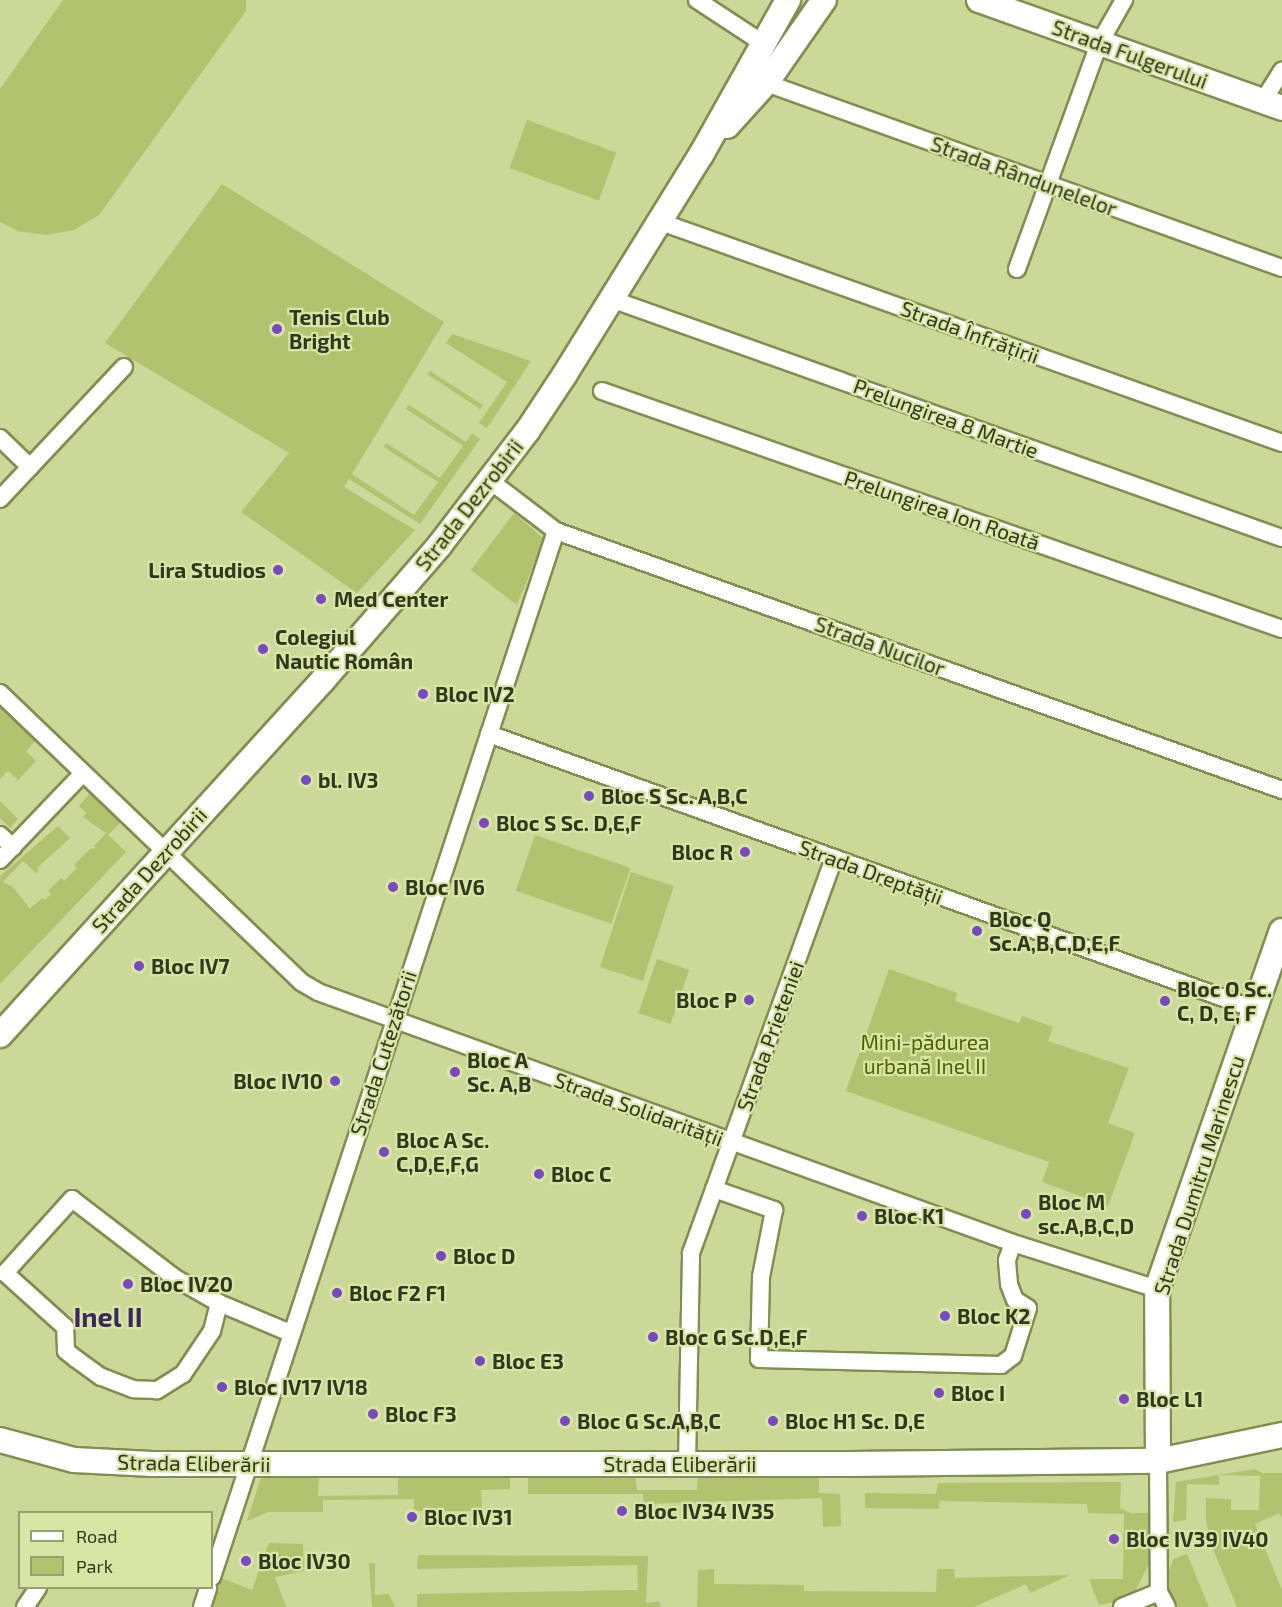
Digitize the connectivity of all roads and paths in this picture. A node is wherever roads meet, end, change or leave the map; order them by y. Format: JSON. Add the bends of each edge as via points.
{"nodes":[{"id":1,"x":697,"y":0,"type":"edge"},
{"id":2,"x":788,"y":0,"type":"edge"},
{"id":3,"x":824,"y":0,"type":"edge"},
{"id":4,"x":1124,"y":0,"type":"edge"},
{"id":5,"x":993,"y":2,"type":"edge"},
{"id":6,"x":761,"y":42,"type":"junction"},
{"id":7,"x":1099,"y":44,"type":"junction"},
{"id":8,"x":1282,"y":70,"type":"edge"},
{"id":9,"x":766,"y":83,"type":"junction"},
{"id":10,"x":1273,"y":105,"type":"edge"},
{"id":11,"x":701,"y":155,"type":"junction"},
{"id":12,"x":1048,"y":186,"type":"junction"},
{"id":13,"x":658,"y":221,"type":"junction"},
{"id":14,"x":1282,"y":268,"type":"edge"},
{"id":15,"x":1017,"y":269,"type":"dead end"},
{"id":16,"x":611,"y":299,"type":"junction"},
{"id":17,"x":124,"y":367,"type":"dead end"},
{"id":18,"x":602,"y":391,"type":"dead end"},
{"id":19,"x":0,"y":438,"type":"edge"},
{"id":20,"x":1282,"y":443,"type":"edge"},
{"id":21,"x":30,"y":467,"type":"junction"},
{"id":22,"x":489,"y":480,"type":"junction"},
{"id":23,"x":0,"y":499,"type":"edge"},
{"id":24,"x":556,"y":531,"type":"junction"},
{"id":25,"x":1282,"y":538,"type":"edge"},
{"id":26,"x":1282,"y":629,"type":"edge"},
{"id":27,"x":0,"y":693,"type":"edge"},
{"id":28,"x":489,"y":734,"type":"junction"},
{"id":29,"x":83,"y":773,"type":"junction"},
{"id":30,"x":1282,"y":790,"type":"edge"},
{"id":31,"x":0,"y":835,"type":"edge"},
{"id":32,"x":13,"y":847,"type":"junction"},
{"id":33,"x":166,"y":852,"type":"junction"},
{"id":34,"x":834,"y":858,"type":"junction"},
{"id":35,"x":0,"y":860,"type":"edge"},
{"id":36,"x":1282,"y":931,"type":"edge"},
{"id":37,"x":1254,"y":1009,"type":"junction"},
{"id":38,"x":393,"y":1022,"type":"junction"},
{"id":39,"x":0,"y":1035,"type":"edge"},
{"id":40,"x":731,"y":1142,"type":"junction"},
{"id":41,"x":714,"y":1189,"type":"junction"},
{"id":42,"x":1013,"y":1243,"type":"junction"},
{"id":43,"x":1157,"y":1289,"type":"junction"},
{"id":44,"x":219,"y":1303,"type":"junction"},
{"id":45,"x":290,"y":1333,"type":"junction"},
{"id":46,"x":0,"y":1424,"type":"edge"},
{"id":47,"x":1282,"y":1435,"type":"edge"},
{"id":48,"x":0,"y":1440,"type":"edge"},
{"id":49,"x":74,"y":1460,"type":"junction"},
{"id":50,"x":1158,"y":1461,"type":"junction"},
{"id":51,"x":246,"y":1464,"type":"junction"},
{"id":52,"x":687,"y":1464,"type":"junction"},
{"id":53,"x":213,"y":1573,"type":"edge"},
{"id":54,"x":37,"y":1589,"type":"edge"},
{"id":55,"x":207,"y":1589,"type":"edge"},
{"id":56,"x":1163,"y":1599,"type":"edge"},
{"id":57,"x":25,"y":1607,"type":"edge"},
{"id":58,"x":202,"y":1607,"type":"edge"},
{"id":59,"x":1122,"y":1607,"type":"edge"}],
"edges":[{"from":1,"to":6,"type":"street"},
{"from":2,"to":6,"type":"street","name":"Strada Dezrobirii"},
{"from":3,"to":9,"type":"street","name":"Strada Dezrobirii"},
{"from":4,"to":7,"type":"street"},
{"from":5,"to":7,"type":"street","name":"Strada Fulgerului"},
{"from":6,"to":11,"type":"street","name":"Strada Dezrobirii"},
{"from":7,"to":10,"type":"street","name":"Strada Fulgerului"},
{"from":7,"to":12,"type":"street"},
{"from":8,"to":10,"type":"street"},
{"from":9,"to":11,"type":"street","name":"Strada Dezrobirii"},
{"from":9,"to":12,"type":"street","name":"Strada Rândunelelor"},
{"from":11,"to":13,"type":"street","name":"Strada Dezrobirii"},
{"from":12,"to":14,"type":"street","name":"Strada Rândunelelor"},
{"from":12,"to":15,"type":"street"},
{"from":13,"to":16,"type":"street","name":"Strada Dezrobirii"},
{"from":13,"to":20,"type":"street","name":"Strada Înfrățirii"},
{"from":16,"to":22,"type":"street","name":"Strada Dezrobirii","via":[[528,430]]},
{"from":16,"to":25,"type":"street","name":"Prelungirea 8 Martie"},
{"from":17,"to":21,"type":"street"},
{"from":18,"to":26,"type":"street","name":"Prelungirea Ion Roată"},
{"from":19,"to":21,"type":"street"},
{"from":21,"to":23,"type":"street"},
{"from":22,"to":24,"type":"street","name":"Strada Nucilor"},
{"from":22,"to":33,"type":"street","name":"Strada Dezrobirii","via":[[439,546],[362,635]]},
{"from":24,"to":28,"type":"street","name":"Strada Cutezătorii"},
{"from":24,"to":30,"type":"street","name":"Strada Nucilor"},
{"from":27,"to":29,"type":"street","name":"Strada Solidarității"},
{"from":28,"to":34,"type":"street","name":"Strada Dreptății"},
{"from":28,"to":38,"type":"street","name":"Strada Cutezătorii"},
{"from":29,"to":32,"type":"street"},
{"from":29,"to":33,"type":"street","name":"Strada Solidarității"},
{"from":31,"to":32,"type":"street"},
{"from":32,"to":35,"type":"street"},
{"from":33,"to":38,"type":"street","name":"Strada Solidarității","via":[[301,982]]},
{"from":33,"to":39,"type":"street","name":"Strada Dezrobirii"},
{"from":34,"to":37,"type":"street","name":"Strada Dreptății"},
{"from":34,"to":40,"type":"street","name":"Strada Prieteniei"},
{"from":36,"to":37,"type":"street","name":"Strada Dumitru Marinescu"},
{"from":37,"to":43,"type":"street","name":"Strada Dumitru Marinescu"},
{"from":38,"to":40,"type":"street","name":"Strada Solidarității"},
{"from":38,"to":45,"type":"street","name":"Strada Cutezătorii"},
{"from":40,"to":41,"type":"street","name":"Strada Prieteniei"},
{"from":40,"to":42,"type":"street","name":"Strada Solidarității"},
{"from":41,"to":42,"type":"street","via":[[774,1210],[761,1277],[759,1359],[1001,1365],[1013,1356],[1028,1308],[1015,1300],[1009,1284],[1007,1260]]},
{"from":41,"to":52,"type":"street","name":"Strada Prieteniei","via":[[691,1253]]},
{"from":42,"to":43,"type":"street","name":"Strada Solidarității"},
{"from":43,"to":50,"type":"street","name":"Strada Dumitru Marinescu"},
{"from":44,"to":44,"type":"street","via":[[212,1331],[183,1374],[157,1389],[133,1389],[100,1377],[66,1351],[65,1327],[5,1273],[72,1199],[176,1278]]},
{"from":44,"to":45,"type":"street"},
{"from":45,"to":51,"type":"street","name":"Strada Cutezătorii"},
{"from":46,"to":49,"type":"street","name":"Strada Eliberării","via":[[31,1443]]},
{"from":47,"to":50,"type":"street","name":"Strada Eliberării"},
{"from":48,"to":49,"type":"street","name":"Strada Eliberării"},
{"from":49,"to":51,"type":"street","name":"Strada Eliberării"},
{"from":50,"to":52,"type":"street","name":"Strada Eliberării"},
{"from":50,"to":56,"type":"street"},
{"from":51,"to":52,"type":"street","name":"Strada Eliberării"},
{"from":51,"to":53,"type":"street","name":"Strada Cutezătorii"},
{"from":54,"to":57,"type":"street"},
{"from":55,"to":58,"type":"street"},
{"from":56,"to":59,"type":"street"}]}
